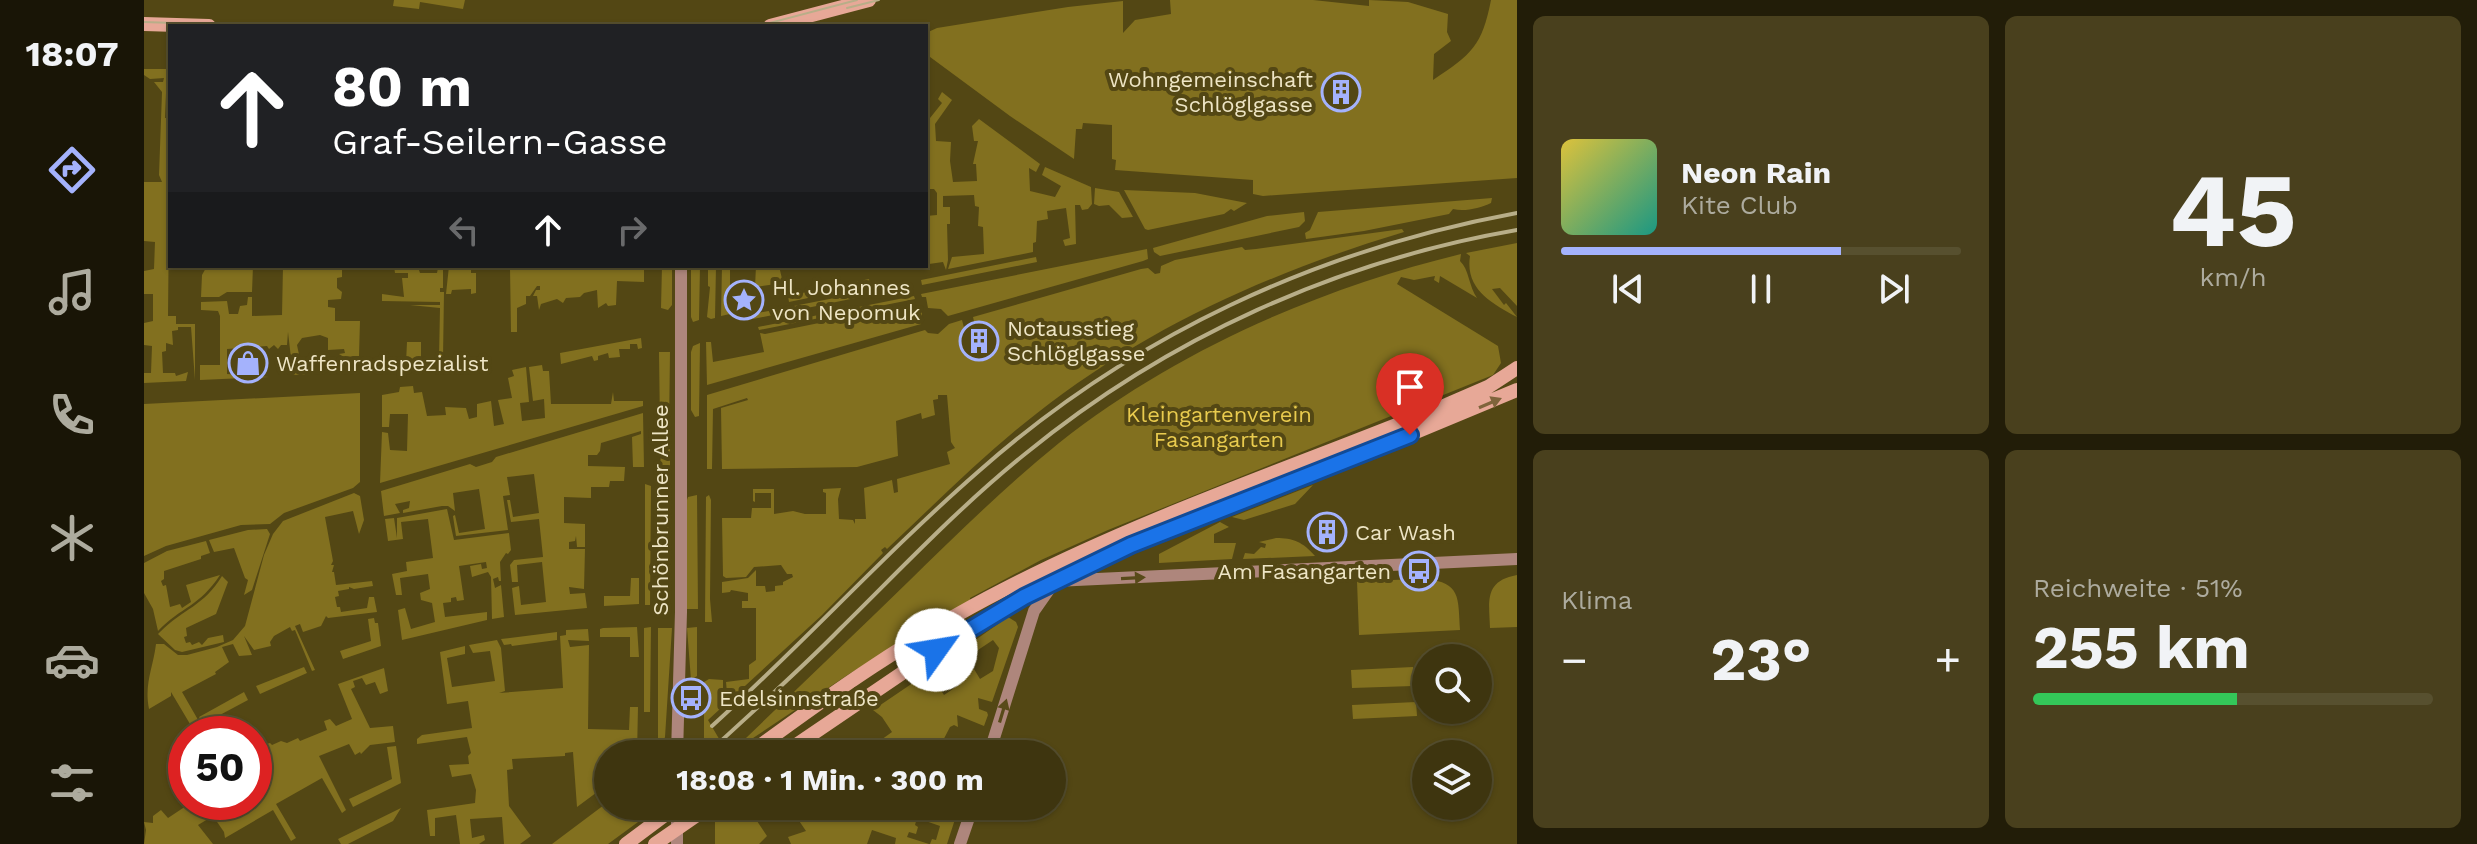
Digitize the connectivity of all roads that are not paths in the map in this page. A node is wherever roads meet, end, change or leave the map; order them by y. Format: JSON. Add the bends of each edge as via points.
{"nodes":[{"id":1,"x":869,"y":0,"type":"edge"},
{"id":2,"x":144,"y":24,"type":"edge"},
{"id":3,"x":778,"y":24,"type":"edge"},
{"id":4,"x":168,"y":25,"type":"edge"},
{"id":5,"x":681,"y":268,"type":"edge"},
{"id":6,"x":1517,"y":368,"type":"edge"},
{"id":7,"x":1517,"y":390,"type":"edge"},
{"id":8,"x":1517,"y":559,"type":"edge"},
{"id":9,"x":1051,"y":574,"type":"junction"},
{"id":10,"x":1002,"y":590,"type":"junction"},
{"id":11,"x":1024,"y":597,"type":"junction"},
{"id":12,"x":1034,"y":611,"type":"junction"},
{"id":13,"x":677,"y":740,"type":"edge"},
{"id":14,"x":768,"y":740,"type":"edge"},
{"id":15,"x":804,"y":740,"type":"edge"},
{"id":16,"x":993,"y":740,"type":"edge"},
{"id":17,"x":658,"y":820,"type":"edge"},
{"id":18,"x":677,"y":820,"type":"edge"},
{"id":19,"x":689,"y":820,"type":"edge"},
{"id":20,"x":968,"y":820,"type":"edge"},
{"id":21,"x":677,"y":828,"type":"junction"},
{"id":22,"x":626,"y":844,"type":"edge"},
{"id":23,"x":655,"y":844,"type":"edge"},
{"id":24,"x":677,"y":844,"type":"edge"},
{"id":25,"x":960,"y":844,"type":"edge"}],
"edges":[{"from":1,"to":3,"type":"main road"},
{"from":2,"to":4,"type":"main road"},
{"from":5,"to":13,"type":"street","name":"Schönbrunner Allee"},
{"from":6,"to":9,"type":"main road","via":[[1444,406],[1112,538]]},
{"from":9,"to":7,"type":"main road","one_way":true},
{"from":9,"to":8,"type":"street","one_way":true},
{"from":9,"to":10,"type":"main road"},
{"from":9,"to":11,"type":"main road"},
{"from":9,"to":12,"type":"street"},
{"from":10,"to":11,"type":"street"},
{"from":10,"to":14,"type":"main road","via":[[839,688]]},
{"from":11,"to":12,"type":"street"},
{"from":11,"to":15,"type":"main road"},
{"from":16,"to":12,"type":"street","one_way":true},
{"from":17,"to":22,"type":"main road"},
{"from":18,"to":21,"type":"street"},
{"from":19,"to":21,"type":"main road"},
{"from":20,"to":25,"type":"street"},
{"from":21,"to":23,"type":"main road"},
{"from":21,"to":24,"type":"street"}]}
